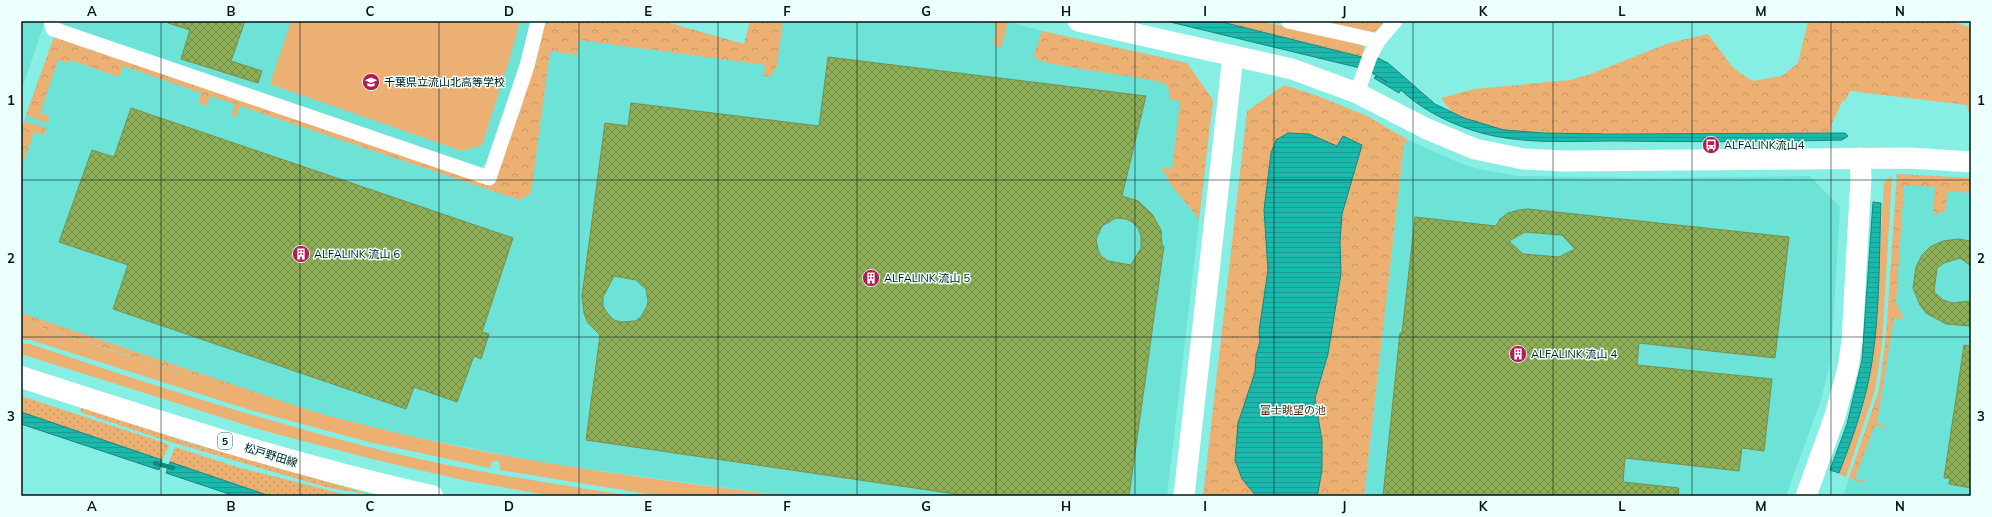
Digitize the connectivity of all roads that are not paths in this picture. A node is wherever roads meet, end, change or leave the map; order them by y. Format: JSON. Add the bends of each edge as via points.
{"nodes":[{"id":1,"x":51,"y":21,"type":"edge"},
{"id":2,"x":538,"y":21,"type":"edge"},
{"id":3,"x":1078,"y":21,"type":"edge"},
{"id":4,"x":1288,"y":21,"type":"edge"},
{"id":5,"x":1395,"y":21,"type":"edge"},
{"id":6,"x":1378,"y":41,"type":"junction"},
{"id":7,"x":1233,"y":56,"type":"junction"},
{"id":8,"x":1357,"y":93,"type":"junction"},
{"id":9,"x":1860,"y":158,"type":"junction"},
{"id":10,"x":1971,"y":162,"type":"edge"},
{"id":11,"x":21,"y":377,"type":"edge"},
{"id":12,"x":432,"y":496,"type":"edge"},
{"id":13,"x":1184,"y":496,"type":"edge"},
{"id":14,"x":1806,"y":496,"type":"edge"}],
"edges":[{"from":1,"to":2,"type":"street","via":[[53,29],[489,178],[527,66]]},
{"from":3,"to":7,"type":"street"},
{"from":4,"to":6,"type":"street"},
{"from":5,"to":6,"type":"street"},
{"from":6,"to":8,"type":"street"},
{"from":7,"to":8,"type":"street","via":[[1292,69]]},
{"from":7,"to":13,"type":"street"},
{"from":8,"to":9,"type":"street","via":[[1461,144],[1523,158],[1572,161]]},
{"from":9,"to":10,"type":"street"},
{"from":9,"to":14,"type":"street","via":[[1852,341],[1848,368],[1835,416]]},
{"from":11,"to":12,"type":"main road","name":"松戸野田線","number":"5","via":[[306,465]]}]}
